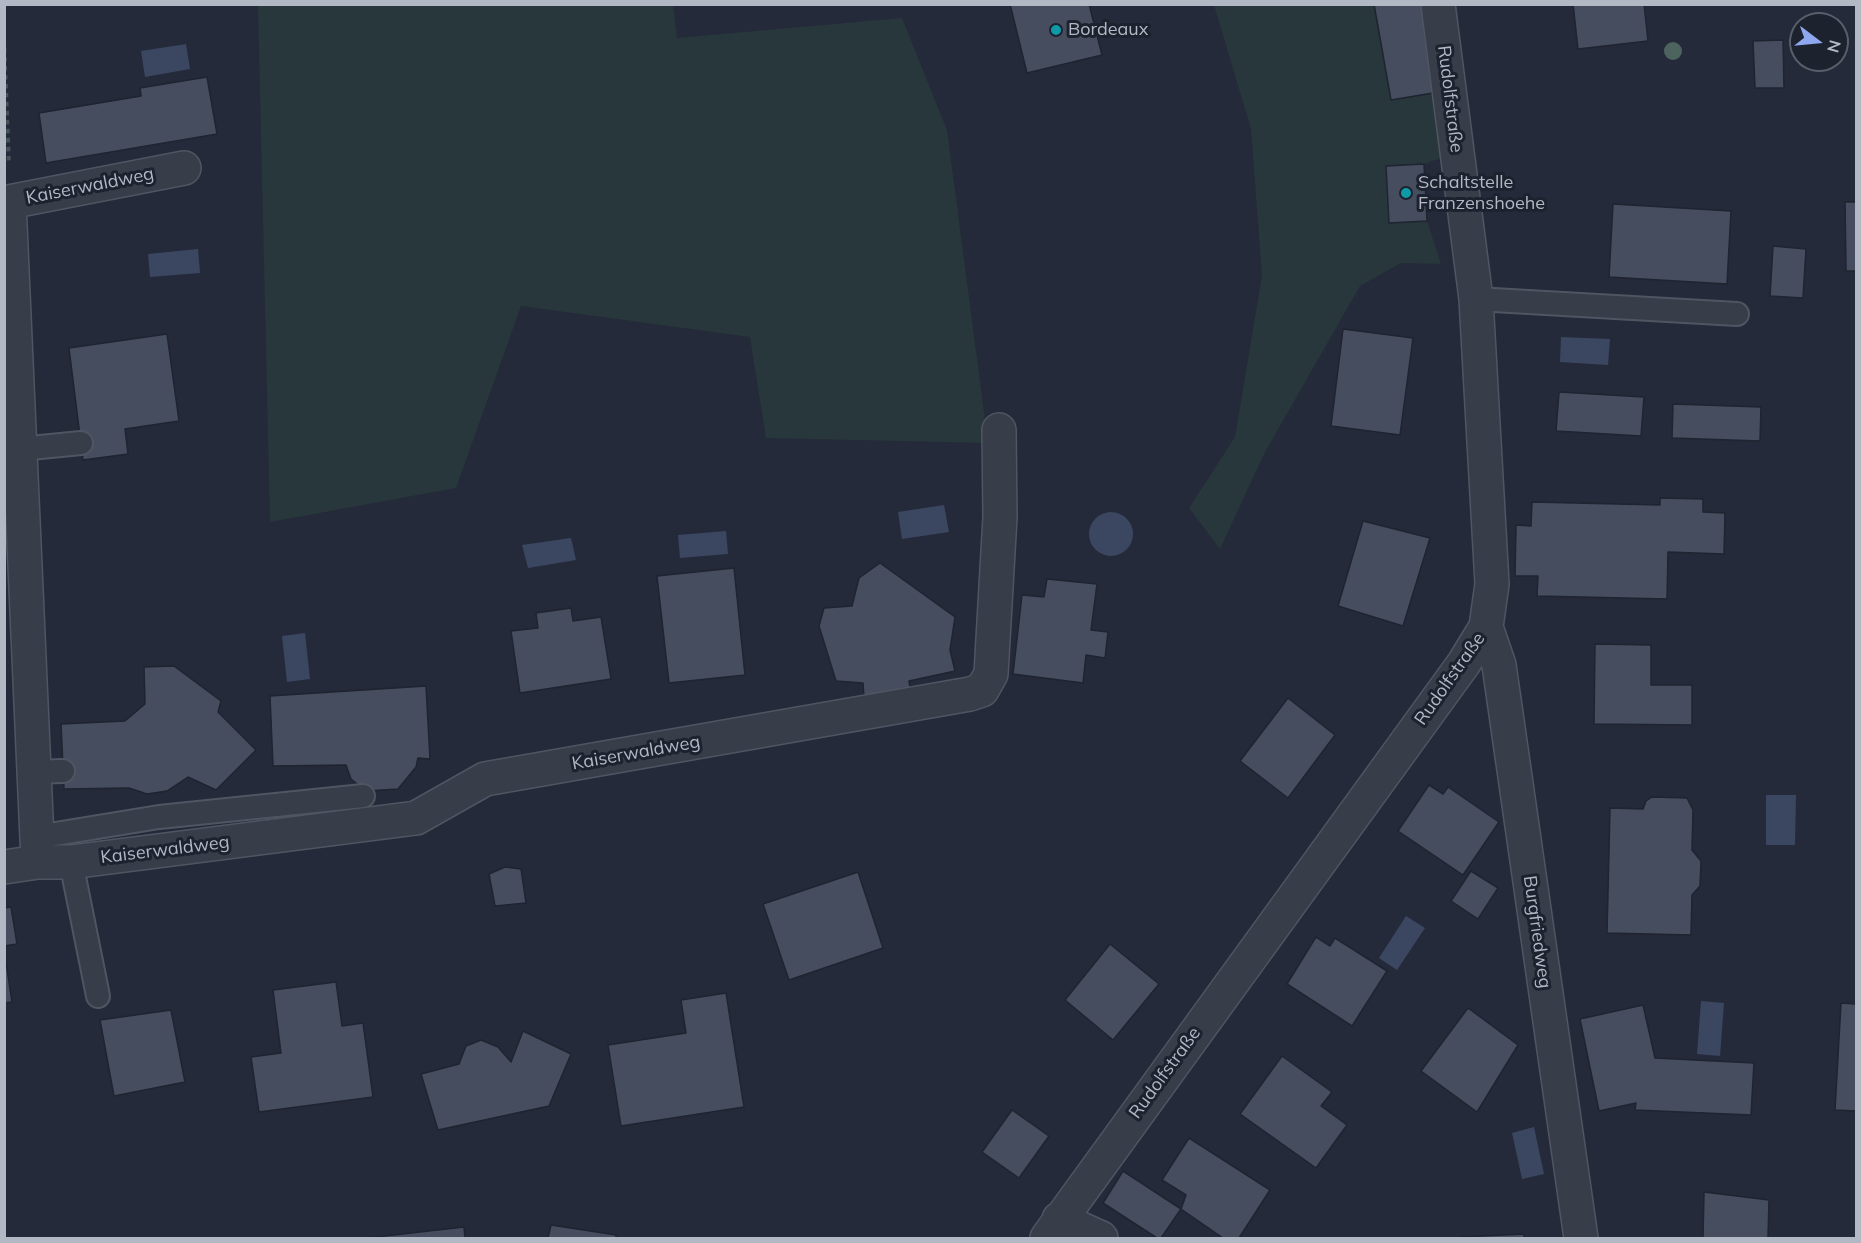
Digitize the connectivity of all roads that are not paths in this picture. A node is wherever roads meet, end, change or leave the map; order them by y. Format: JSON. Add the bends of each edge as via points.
{"nodes":[{"id":1,"x":1438,"y":4,"type":"edge"},
{"id":2,"x":184,"y":168,"type":"dead end"},
{"id":3,"x":1476,"y":299,"type":"junction"},
{"id":4,"x":1737,"y":314,"type":"dead end"},
{"id":5,"x":999,"y":430,"type":"dead end"},
{"id":6,"x":81,"y":443,"type":"dead end"},
{"id":7,"x":20,"y":449,"type":"junction"},
{"id":8,"x":1486,"y":627,"type":"junction"},
{"id":9,"x":363,"y":796,"type":"dead end"},
{"id":10,"x":37,"y":849,"type":"junction"},
{"id":11,"x":71,"y":862,"type":"junction"},
{"id":12,"x":4,"y":867,"type":"edge"},
{"id":13,"x":98,"y":996,"type":"dead end"},
{"id":14,"x":1053,"y":1229,"type":"edge"},
{"id":15,"x":1101,"y":1239,"type":"edge"},
{"id":16,"x":1581,"y":1239,"type":"edge"}],
"edges":[{"from":1,"to":3,"type":"street","name":"Rudolfstraße"},
{"from":2,"to":7,"type":"street","name":"Kaiserwaldweg","via":[[9,202]]},
{"from":3,"to":4,"type":"lane"},
{"from":3,"to":8,"type":"street","name":"Rudolfstraße","via":[[1492,584]]},
{"from":5,"to":11,"type":"street","name":"Kaiserwaldweg","via":[[1000,517],[991,674],[982,690],[485,779],[416,818]]},
{"from":6,"to":7,"type":"lane"},
{"from":7,"to":10,"type":"street","name":"Kaiserwaldweg","via":[[49,772]]},
{"from":8,"to":14,"type":"street","name":"Rudolfstraße","via":[[1464,663]]},
{"from":8,"to":16,"type":"street","name":"Burgfriedweg","via":[[1499,665]]},
{"from":9,"to":10,"type":"lane","via":[[159,817]]},
{"from":10,"to":11,"type":"street","name":"Kaiserwaldweg"},
{"from":10,"to":12,"type":"street","name":"Kaiserwaldweg"},
{"from":11,"to":13,"type":"lane"},
{"from":14,"to":15,"type":"street"}]}
